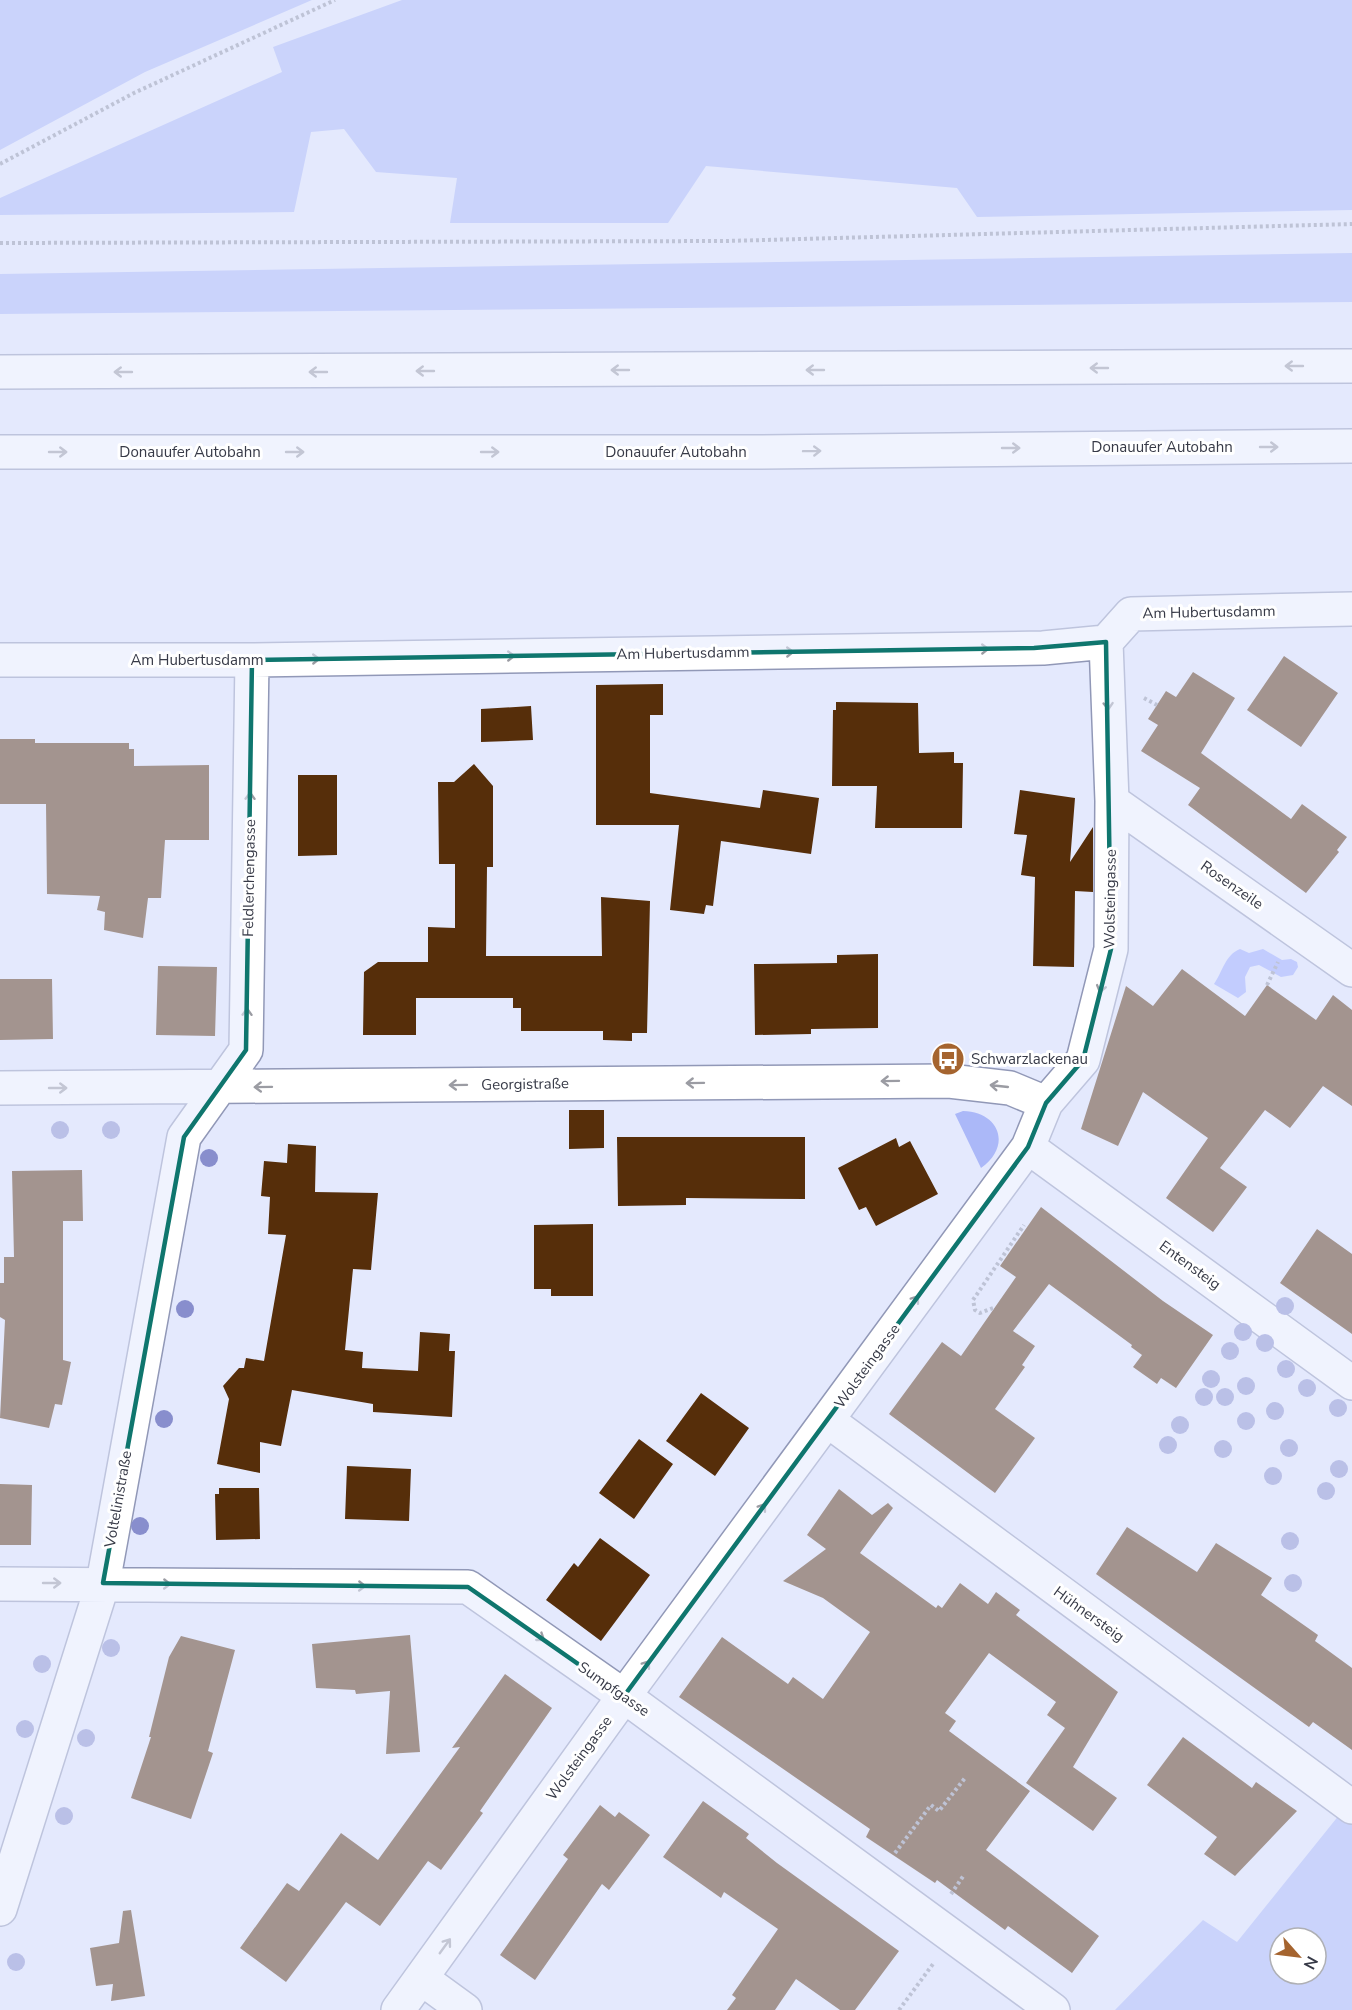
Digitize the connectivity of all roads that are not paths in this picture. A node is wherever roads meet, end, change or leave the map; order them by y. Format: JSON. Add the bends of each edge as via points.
{"nodes":[{"id":1,"x":1352,"y":366,"type":"edge"},
{"id":2,"x":0,"y":372,"type":"edge"},
{"id":3,"x":1352,"y":446,"type":"edge"},
{"id":4,"x":0,"y":452,"type":"edge"},
{"id":5,"x":1352,"y":609,"type":"edge"},
{"id":6,"x":1106,"y":642,"type":"junction"},
{"id":7,"x":0,"y":660,"type":"edge"},
{"id":8,"x":252,"y":660,"type":"junction"},
{"id":9,"x":1112,"y":801,"type":"junction"},
{"id":10,"x":1352,"y":970,"type":"edge"},
{"id":11,"x":218,"y":1087,"type":"junction"},
{"id":12,"x":0,"y":1088,"type":"edge"},
{"id":13,"x":1046,"y":1103,"type":"junction"},
{"id":14,"x":1028,"y":1147,"type":"junction"},
{"id":15,"x":1352,"y":1383,"type":"edge"},
{"id":16,"x":827,"y":1420,"type":"junction"},
{"id":17,"x":103,"y":1583,"type":"junction"},
{"id":18,"x":0,"y":1584,"type":"edge"},
{"id":19,"x":624,"y":1696,"type":"junction"},
{"id":20,"x":1352,"y":1807,"type":"edge"},
{"id":21,"x":0,"y":1909,"type":"edge"},
{"id":22,"x":422,"y":1978,"type":"junction"},
{"id":23,"x":398,"y":2010,"type":"edge"},
{"id":24,"x":465,"y":2010,"type":"edge"},
{"id":25,"x":1053,"y":2010,"type":"edge"}],
"edges":[{"from":1,"to":2,"type":"main road","one_way":true},
{"from":4,"to":3,"type":"main road","name":"Donauufer Autobahn","one_way":true,"via":[[754,452]]},
{"from":5,"to":6,"type":"main road","name":"Am Hubertusdamm","via":[[1131,614]]},
{"from":8,"to":6,"type":"main road","name":"Am Hubertusdamm","one_way":true,"via":[[1034,648]]},
{"from":6,"to":9,"type":"main road","name":"Wolsteingasse","one_way":true},
{"from":7,"to":8,"type":"main road","name":"Am Hubertusdamm"},
{"from":11,"to":8,"type":"main road","name":"Feldlerchengasse","one_way":true,"via":[[246,1050]]},
{"from":9,"to":10,"type":"main road","name":"Rosenzeile"},
{"from":9,"to":13,"type":"main road","name":"Wolsteingasse","one_way":true,"via":[[1111,949],[1083,1060]]},
{"from":12,"to":11,"type":"main road","name":"Georgistraße","one_way":true},
{"from":13,"to":11,"type":"main road","name":"Georgistraße","one_way":true,"via":[[1010,1088],[949,1081]]},
{"from":11,"to":17,"type":"main road","name":"Voltelinistraße","via":[[184,1137]]},
{"from":13,"to":14,"type":"main road","name":"Wolsteingasse"},
{"from":14,"to":15,"type":"main road","name":"Entensteig"},
{"from":16,"to":14,"type":"main road","name":"Wolsteingasse","one_way":true},
{"from":19,"to":16,"type":"main road","name":"Wolsteingasse","one_way":true},
{"from":16,"to":20,"type":"main road","name":"Hühnersteig"},
{"from":18,"to":17,"type":"main road","name":"Sumpfgasse","one_way":true},
{"from":17,"to":19,"type":"main road","name":"Sumpfgasse","one_way":true,"via":[[468,1587]]},
{"from":17,"to":21,"type":"main road","name":"Voltelinistraße"},
{"from":22,"to":19,"type":"main road","name":"Wolsteingasse","one_way":true},
{"from":19,"to":25,"type":"main road","name":"Sumpfgasse"},
{"from":22,"to":23,"type":"main road","name":"Wolsteingasse"},
{"from":22,"to":24,"type":"main road"}]}
